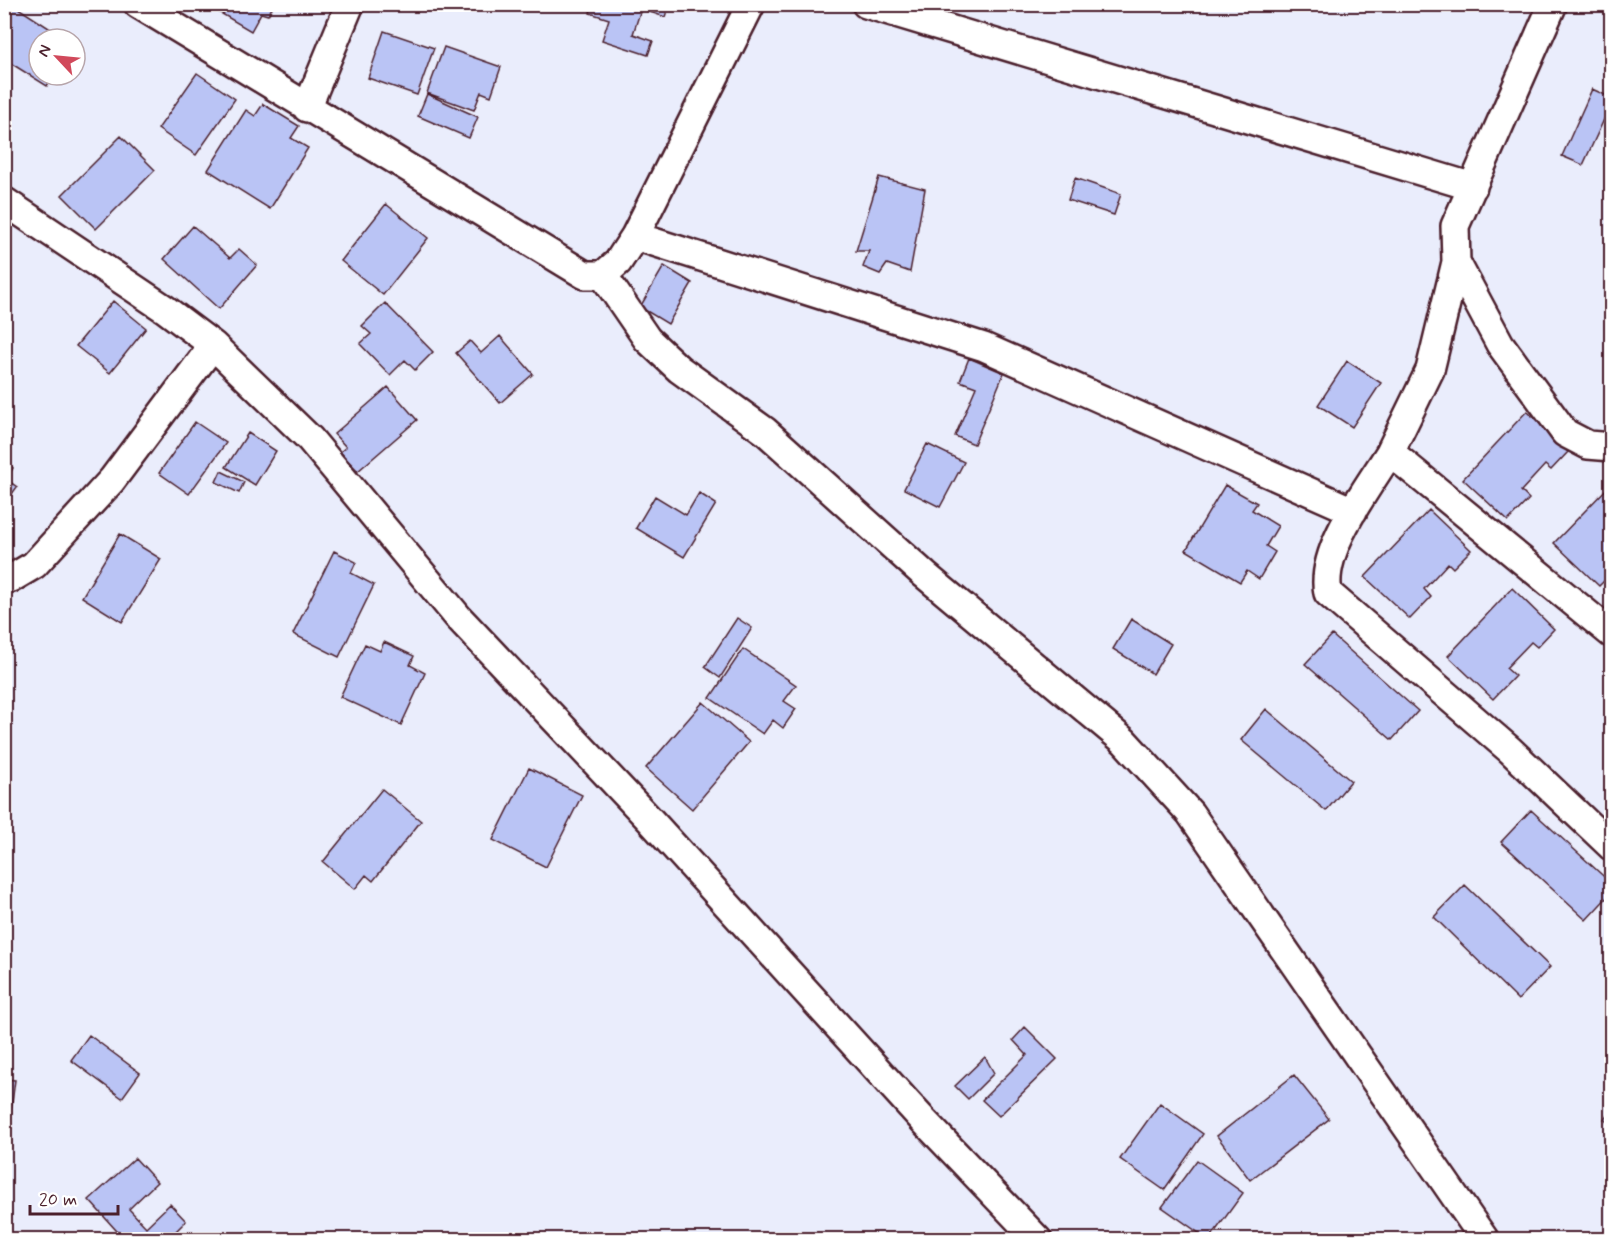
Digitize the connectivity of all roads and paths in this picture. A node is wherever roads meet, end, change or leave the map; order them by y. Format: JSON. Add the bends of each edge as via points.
{"nodes":[{"id":1,"x":138,"y":4,"type":"edge"},
{"id":2,"x":350,"y":4,"type":"edge"},
{"id":3,"x":751,"y":4,"type":"edge"},
{"id":4,"x":866,"y":4,"type":"edge"},
{"id":5,"x":1553,"y":4,"type":"edge"},
{"id":6,"x":307,"y":108,"type":"junction"},
{"id":7,"x":1473,"y":187,"type":"junction"},
{"id":8,"x":4,"y":201,"type":"edge"},
{"id":9,"x":635,"y":236,"type":"junction"},
{"id":10,"x":1456,"y":262,"type":"junction"},
{"id":11,"x":603,"y":275,"type":"junction"},
{"id":12,"x":213,"y":345,"type":"junction"},
{"id":13,"x":1611,"y":447,"type":"edge"},
{"id":14,"x":1390,"y":452,"type":"junction"},
{"id":15,"x":1353,"y":511,"type":"junction"},
{"id":16,"x":4,"y":577,"type":"edge"},
{"id":17,"x":1611,"y":634,"type":"edge"},
{"id":18,"x":1611,"y":847,"type":"edge"},
{"id":19,"x":1038,"y":1239,"type":"edge"},
{"id":20,"x":1485,"y":1239,"type":"edge"}],
"edges":[{"from":1,"to":6,"type":"street"},
{"from":2,"to":6,"type":"street"},
{"from":3,"to":9,"type":"street"},
{"from":4,"to":7,"type":"street"},
{"from":5,"to":7,"type":"street"},
{"from":6,"to":11,"type":"street","via":[[585,275]]},
{"from":7,"to":10,"type":"street","via":[[1455,226]]},
{"from":8,"to":12,"type":"street"},
{"from":9,"to":11,"type":"street","via":[[618,262]]},
{"from":9,"to":15,"type":"street","via":[[984,347]]},
{"from":10,"to":13,"type":"street","via":[[1500,345],[1565,433],[1588,445]]},
{"from":10,"to":14,"type":"street","via":[[1430,370]]},
{"from":11,"to":20,"type":"street","via":[[646,339],[679,369],[765,431],[925,575],[1124,741],[1190,813]]},
{"from":12,"to":16,"type":"street","via":[[104,488],[34,565],[12,578]]},
{"from":12,"to":19,"type":"street","via":[[310,438],[458,617]]},
{"from":14,"to":15,"type":"street"},
{"from":14,"to":17,"type":"street"},
{"from":15,"to":18,"type":"street","via":[[1328,563],[1328,592],[1510,750]]}]}
